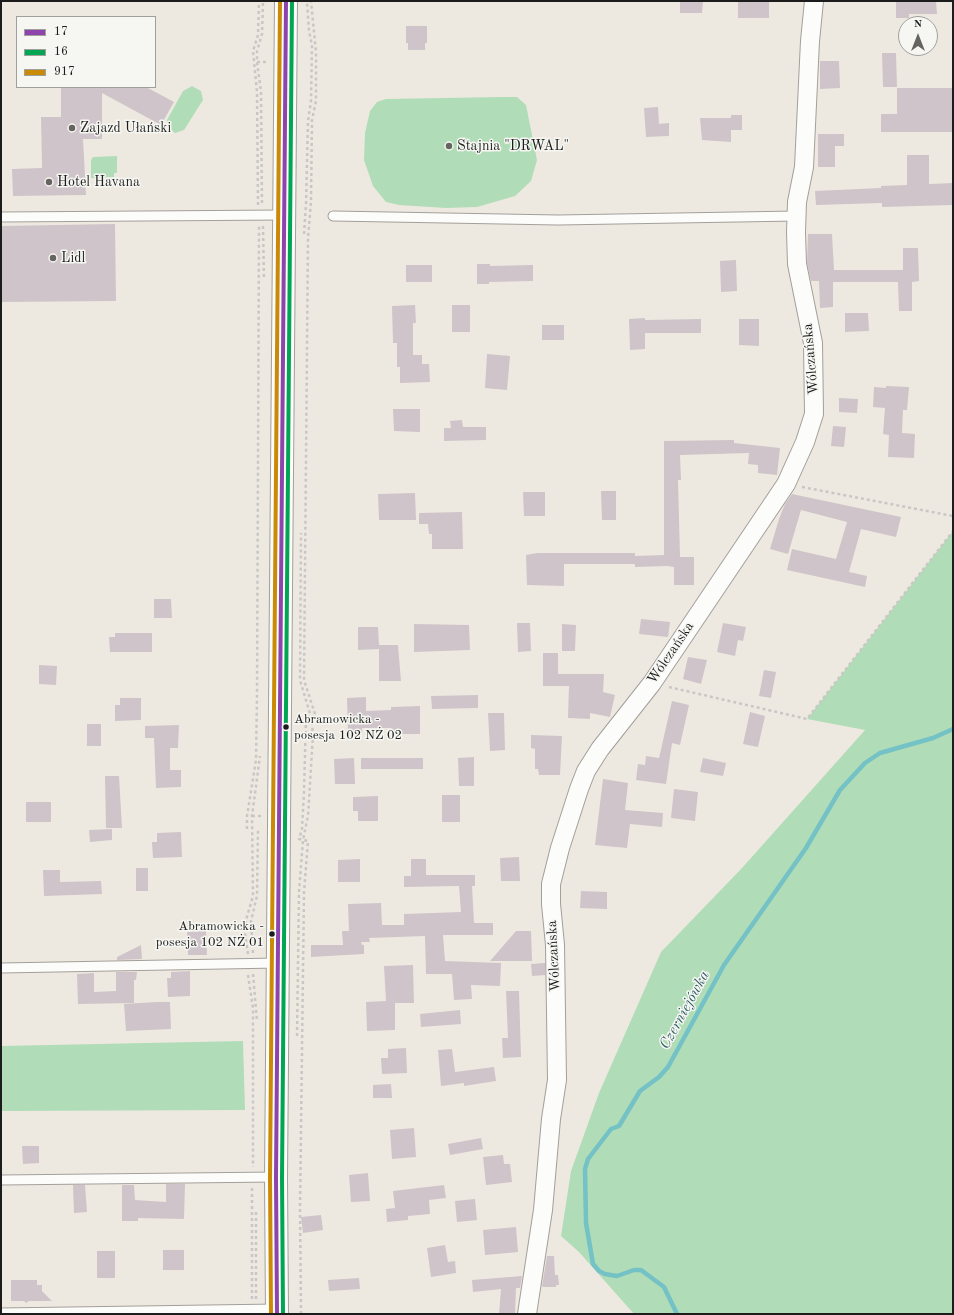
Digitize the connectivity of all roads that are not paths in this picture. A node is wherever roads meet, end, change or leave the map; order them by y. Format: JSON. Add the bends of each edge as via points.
{"nodes":[{"id":1,"x":286,"y":1,"type":"edge"},
{"id":2,"x":814,"y":1,"type":"edge"},
{"id":3,"x":284,"y":214,"type":"junction"},
{"id":4,"x":333,"y":216,"type":"dead end"},
{"id":5,"x":797,"y":216,"type":"junction"},
{"id":6,"x":1,"y":217,"type":"edge"},
{"id":7,"x":278,"y":963,"type":"junction"},
{"id":8,"x":1,"y":968,"type":"edge"},
{"id":9,"x":262,"y":1176,"type":"junction"},
{"id":10,"x":1,"y":1180,"type":"edge"},
{"id":11,"x":266,"y":1311,"type":"edge"},
{"id":12,"x":1,"y":1313,"type":"edge"},
{"id":13,"x":527,"y":1314,"type":"edge"}],
"edges":[{"from":1,"to":3,"type":"main road"},
{"from":2,"to":5,"type":"street","name":"Wólczańska","via":[[804,167]]},
{"from":3,"to":6,"type":"lane"},
{"from":3,"to":7,"type":"main road"},
{"from":4,"to":5,"type":"lane","via":[[558,220]]},
{"from":5,"to":13,"type":"street","name":"Wólczańska","via":[[797,264],[813,343],[815,398],[814,414],[805,442],[786,484],[652,683],[586,771],[554,867],[551,904],[555,945],[557,1080],[543,1210]]},
{"from":7,"to":8,"type":"lane","via":[[249,961]]},
{"from":7,"to":9,"type":"main road"},
{"from":9,"to":10,"type":"lane"},
{"from":9,"to":11,"type":"main road"},
{"from":11,"to":12,"type":"lane"}]}
